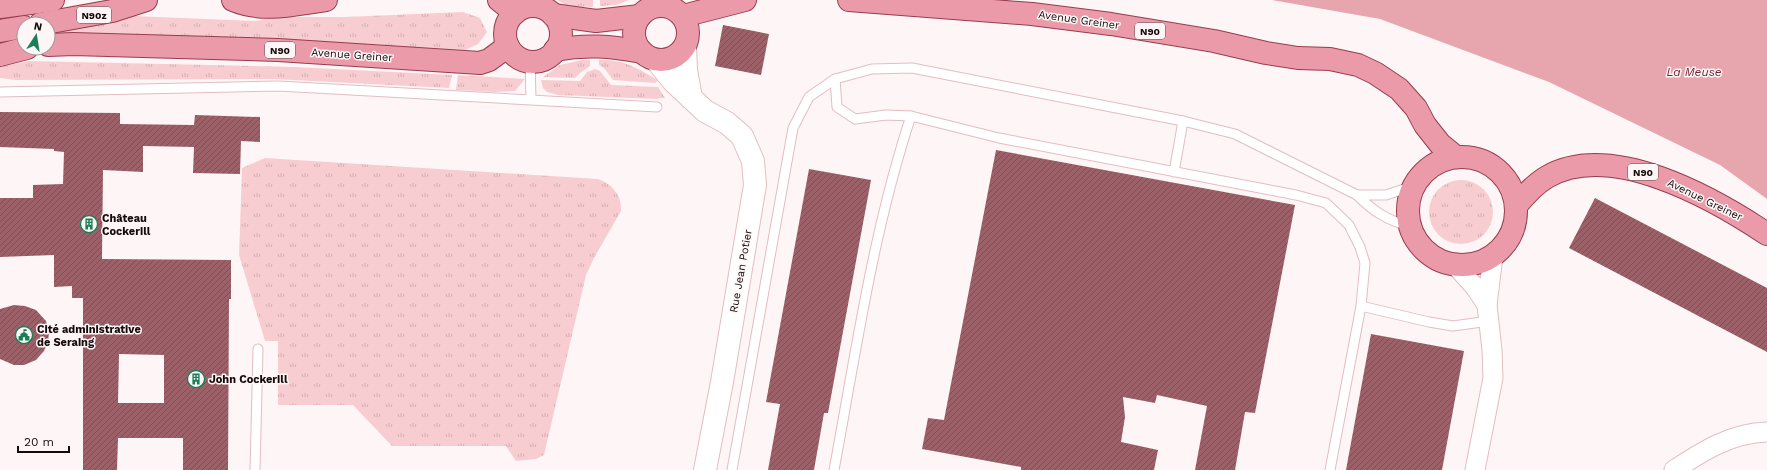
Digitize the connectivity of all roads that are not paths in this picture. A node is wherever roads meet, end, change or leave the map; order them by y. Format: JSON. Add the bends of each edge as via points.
{"nodes":[{"id":1,"x":53,"y":0,"type":"edge"},
{"id":2,"x":146,"y":0,"type":"edge"},
{"id":3,"x":233,"y":0,"type":"edge"},
{"id":4,"x":326,"y":0,"type":"edge"},
{"id":5,"x":849,"y":0,"type":"edge"},
{"id":6,"x":737,"y":1,"type":"edge"},
{"id":7,"x":507,"y":6,"type":"edge"},
{"id":8,"x":0,"y":7,"type":"edge"},
{"id":9,"x":553,"y":15,"type":"junction"},
{"id":10,"x":640,"y":16,"type":"junction"},
{"id":11,"x":56,"y":21,"type":"edge"},
{"id":12,"x":16,"y":28,"type":"edge"},
{"id":13,"x":0,"y":31,"type":"edge"},
{"id":14,"x":685,"y":31,"type":"junction"},
{"id":15,"x":0,"y":42,"type":"edge"},
{"id":16,"x":16,"y":43,"type":"edge"},
{"id":17,"x":56,"y":45,"type":"edge"},
{"id":18,"x":508,"y":46,"type":"junction"},
{"id":19,"x":555,"y":50,"type":"junction"},
{"id":20,"x":16,"y":51,"type":"edge"},
{"id":21,"x":0,"y":55,"type":"edge"},
{"id":22,"x":649,"y":56,"type":"junction"},
{"id":23,"x":530,"y":61,"type":"junction"},
{"id":24,"x":835,"y":79,"type":"junction"},
{"id":25,"x":0,"y":92,"type":"edge"},
{"id":26,"x":691,"y":98,"type":"junction"},
{"id":27,"x":531,"y":99,"type":"junction"},
{"id":28,"x":657,"y":107,"type":"dead end"},
{"id":29,"x":911,"y":116,"type":"junction"},
{"id":30,"x":1184,"y":121,"type":"junction"},
{"id":31,"x":1425,"y":125,"type":"junction"},
{"id":32,"x":1456,"y":157,"type":"junction"},
{"id":33,"x":1174,"y":172,"type":"junction"},
{"id":34,"x":1547,"y":177,"type":"junction"},
{"id":35,"x":1504,"y":178,"type":"junction"},
{"id":36,"x":1419,"y":179,"type":"junction"},
{"id":37,"x":1357,"y":195,"type":"junction"},
{"id":38,"x":1516,"y":206,"type":"junction"},
{"id":39,"x":1409,"y":226,"type":"junction"},
{"id":40,"x":1767,"y":234,"type":"edge"},
{"id":41,"x":1493,"y":256,"type":"junction"},
{"id":42,"x":1456,"y":266,"type":"junction"},
{"id":43,"x":1361,"y":306,"type":"junction"},
{"id":44,"x":1488,"y":313,"type":"junction"},
{"id":45,"x":258,"y":349,"type":"dead end"},
{"id":46,"x":1767,"y":432,"type":"edge"},
{"id":47,"x":255,"y":470,"type":"edge"},
{"id":48,"x":705,"y":470,"type":"edge"},
{"id":49,"x":732,"y":470,"type":"edge"},
{"id":50,"x":834,"y":470,"type":"edge"},
{"id":51,"x":1330,"y":470,"type":"edge"},
{"id":52,"x":1475,"y":470,"type":"edge"},
{"id":53,"x":1674,"y":470,"type":"edge"}],
"edges":[{"from":1,"to":8,"type":"main road"},
{"from":2,"to":11,"type":"main road","number":"N90z","via":[[112,11]]},
{"from":3,"to":4,"type":"main road","via":[[244,5],[264,8]]},
{"from":5,"to":31,"type":"main road","name":"Avenue Greiner","number":"N90","via":[[1032,14],[1111,24],[1214,41],[1273,54],[1330,59],[1358,65],[1399,89],[1416,108]]},
{"from":6,"to":14,"type":"main road"},
{"from":7,"to":9,"type":"main road","via":[[546,9]]},
{"from":7,"to":18,"type":"main road","via":[[509,19],[505,37]]},
{"from":9,"to":10,"type":"main road","via":[[596,21]]},
{"from":9,"to":19,"type":"main road","via":[[560,32]]},
{"from":10,"to":14,"type":"main road","via":[[653,7],[661,6],[676,10]]},
{"from":10,"to":22,"type":"main road","via":[[634,30],[634,38]]},
{"from":12,"to":13,"type":"main road"},
{"from":14,"to":22,"type":"main road","via":[[680,53],[673,58],[665,60]]},
{"from":14,"to":26,"type":"main road","via":[[686,70]]},
{"from":15,"to":16,"type":"main road"},
{"from":17,"to":18,"type":"main road","name":"Avenue Greiner","number":"N90","via":[[278,50],[480,62],[489,60]]},
{"from":18,"to":23,"type":"main road","via":[[513,54]]},
{"from":19,"to":22,"type":"main road","via":[[577,46],[617,47]]},
{"from":19,"to":23,"type":"main road","via":[[539,61]]},
{"from":20,"to":21,"type":"main road"},
{"from":22,"to":26,"type":"main road","name":"Rue Jean Potier"},
{"from":23,"to":27,"type":"lane"},
{"from":24,"to":29,"type":"lane","via":[[837,107],[855,119],[886,115]]},
{"from":24,"to":30,"type":"lane","via":[[872,69],[912,68]]},
{"from":24,"to":49,"type":"lane","via":[[809,97],[793,128]]},
{"from":25,"to":27,"type":"lane","via":[[278,86]]},
{"from":26,"to":48,"type":"main road","name":"Rue Jean Potier","via":[[705,111],[727,123],[742,136],[754,161],[755,185]]},
{"from":27,"to":28,"type":"lane"},
{"from":29,"to":33,"type":"lane","via":[[1000,138]]},
{"from":29,"to":50,"type":"lane","via":[[897,158],[878,240]]},
{"from":30,"to":33,"type":"lane"},
{"from":30,"to":37,"type":"lane","via":[[1235,134]]},
{"from":31,"to":32,"type":"main road","name":"Avenue Greiner","number":"N90","via":[[1440,144]]},
{"from":31,"to":36,"type":"main road","name":"Avenue Greiner","number":"N90"},
{"from":32,"to":35,"type":"main road","name":"Avenue Greiner","via":[[1470,157],[1483,161],[1495,168]]},
{"from":32,"to":36,"type":"main road","name":"Avenue Greiner","via":[[1434,164]]},
{"from":33,"to":43,"type":"lane","via":[[1326,203],[1349,225],[1360,247],[1365,263]]},
{"from":34,"to":35,"type":"main road","name":"Avenue Greiner","number":"N90"},
{"from":34,"to":38,"type":"main road","name":"Avenue Greiner","number":"N90","via":[[1529,191]]},
{"from":34,"to":40,"type":"main road","name":"Avenue Greiner","number":"N90","via":[[1565,169],[1591,164],[1632,169],[1698,195],[1734,213]]},
{"from":35,"to":38,"type":"main road","name":"Avenue Greiner","via":[[1512,191]]},
{"from":36,"to":37,"type":"lane","via":[[1386,195]]},
{"from":36,"to":39,"type":"main road","name":"Avenue Greiner","via":[[1408,199]]},
{"from":37,"to":39,"type":"lane","via":[[1369,207],[1391,221]]},
{"from":38,"to":41,"type":"main road","name":"Avenue Greiner","via":[[1515,225],[1507,243]]},
{"from":39,"to":42,"type":"main road","name":"Avenue Greiner","via":[[1416,241],[1426,253]]},
{"from":41,"to":42,"type":"main road","name":"Avenue Greiner","via":[[1475,264]]},
{"from":41,"to":44,"type":"street"},
{"from":42,"to":44,"type":"street","via":[[1475,287]]},
{"from":43,"to":44,"type":"lane","via":[[1453,326]]},
{"from":43,"to":51,"type":"lane"},
{"from":44,"to":52,"type":"street","via":[[1492,378]]},
{"from":45,"to":47,"type":"lane"},
{"from":46,"to":53,"type":"street","via":[[1754,432],[1722,441]]}]}
